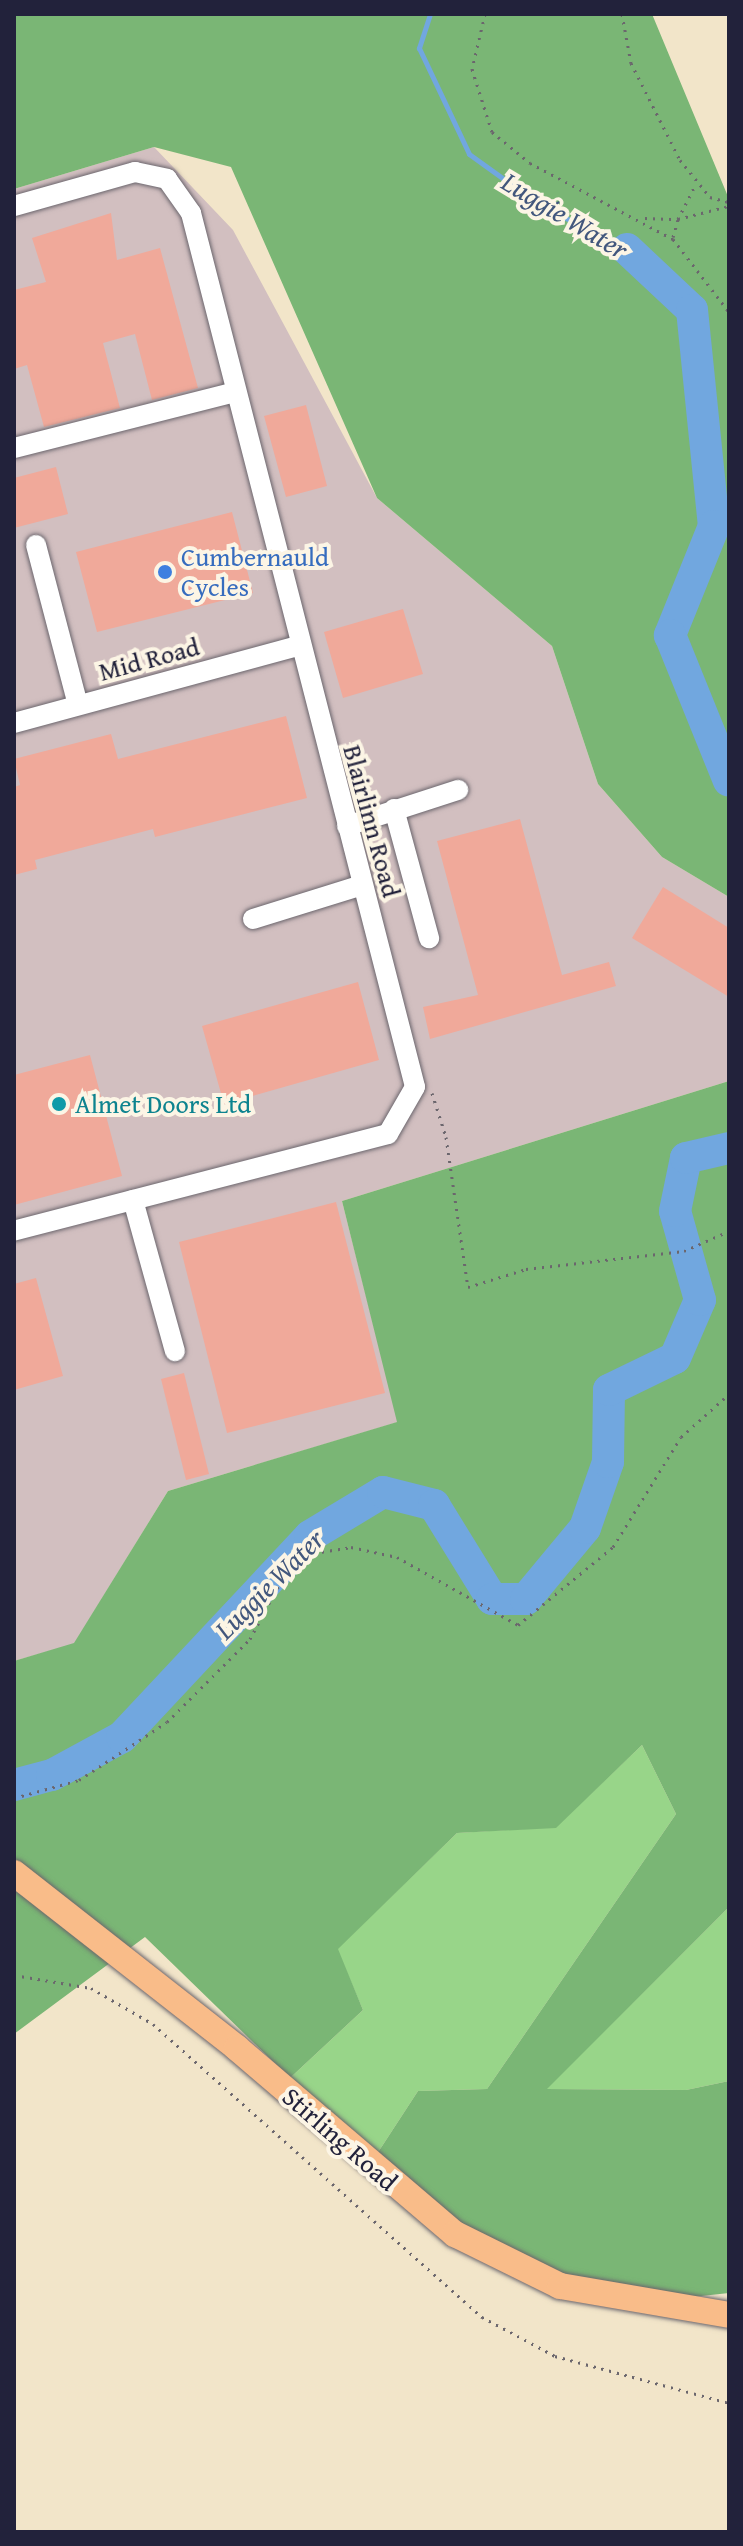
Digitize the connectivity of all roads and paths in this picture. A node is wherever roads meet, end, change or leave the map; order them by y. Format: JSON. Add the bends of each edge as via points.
{"nodes":[{"id":1,"x":485,"y":14,"type":"edge"},
{"id":2,"x":622,"y":14,"type":"edge"},
{"id":3,"x":696,"y":184,"type":"junction"},
{"id":4,"x":729,"y":204,"type":"edge"},
{"id":5,"x":14,"y":206,"type":"edge"},
{"id":6,"x":645,"y":218,"type":"junction"},
{"id":7,"x":678,"y":219,"type":"junction"},
{"id":8,"x":673,"y":239,"type":"junction"},
{"id":9,"x":729,"y":312,"type":"edge"},
{"id":10,"x":235,"y":392,"type":"junction"},
{"id":11,"x":14,"y":448,"type":"edge"},
{"id":12,"x":36,"y":545,"type":"dead end"},
{"id":13,"x":298,"y":646,"type":"junction"},
{"id":14,"x":78,"y":705,"type":"junction"},
{"id":15,"x":14,"y":723,"type":"edge"},
{"id":16,"x":458,"y":790,"type":"dead end"},
{"id":17,"x":394,"y":809,"type":"junction"},
{"id":18,"x":347,"y":826,"type":"junction"},
{"id":19,"x":362,"y":885,"type":"junction"},
{"id":20,"x":253,"y":919,"type":"dead end"},
{"id":21,"x":429,"y":938,"type":"dead end"},
{"id":22,"x":415,"y":1087,"type":"junction"},
{"id":23,"x":133,"y":1200,"type":"junction"},
{"id":24,"x":14,"y":1231,"type":"edge"},
{"id":25,"x":727,"y":1232,"type":"edge"},
{"id":26,"x":175,"y":1351,"type":"dead end"},
{"id":27,"x":729,"y":1394,"type":"edge"},
{"id":28,"x":14,"y":1798,"type":"edge"},
{"id":29,"x":14,"y":1873,"type":"edge"},
{"id":30,"x":14,"y":1975,"type":"edge"},
{"id":31,"x":723,"y":2310,"type":"edge"},
{"id":32,"x":729,"y":2403,"type":"edge"}],
"edges":[{"from":1,"to":6,"type":"path","via":[[472,69],[492,132],[530,163]]},
{"from":2,"to":3,"type":"path","via":[[631,63]]},
{"from":3,"to":4,"type":"path"},
{"from":3,"to":7,"type":"path"},
{"from":4,"to":7,"type":"path"},
{"from":5,"to":10,"type":"street","name":"Blairlinn Road","via":[[135,172],[167,179],[191,213]]},
{"from":6,"to":7,"type":"path"},
{"from":6,"to":8,"type":"path"},
{"from":7,"to":8,"type":"path"},
{"from":8,"to":9,"type":"path"},
{"from":10,"to":11,"type":"street"},
{"from":10,"to":13,"type":"street","name":"Blairlinn Road"},
{"from":12,"to":14,"type":"street"},
{"from":13,"to":14,"type":"street","name":"Mid Road"},
{"from":13,"to":18,"type":"street","name":"Blairlinn Road"},
{"from":14,"to":15,"type":"street","name":"Mid Road"},
{"from":16,"to":17,"type":"street"},
{"from":17,"to":18,"type":"street"},
{"from":17,"to":21,"type":"street"},
{"from":18,"to":19,"type":"street","name":"Blairlinn Road"},
{"from":19,"to":20,"type":"street"},
{"from":19,"to":22,"type":"street","name":"Blairlinn Road"},
{"from":22,"to":23,"type":"street","via":[[388,1134]]},
{"from":22,"to":25,"type":"path","via":[[435,1094],[468,1287],[526,1269],[684,1251]]},
{"from":23,"to":24,"type":"street"},
{"from":23,"to":26,"type":"street"},
{"from":27,"to":28,"type":"path","via":[[681,1437],[613,1547],[518,1625],[397,1557],[351,1547],[314,1553],[277,1588],[250,1639],[167,1722],[79,1780]]},
{"from":29,"to":31,"type":"main road","name":"Stirling Road","via":[[237,2048],[455,2234],[560,2286]]},
{"from":30,"to":32,"type":"path","via":[[91,1988],[153,2024],[482,2317],[555,2356]]}]}
